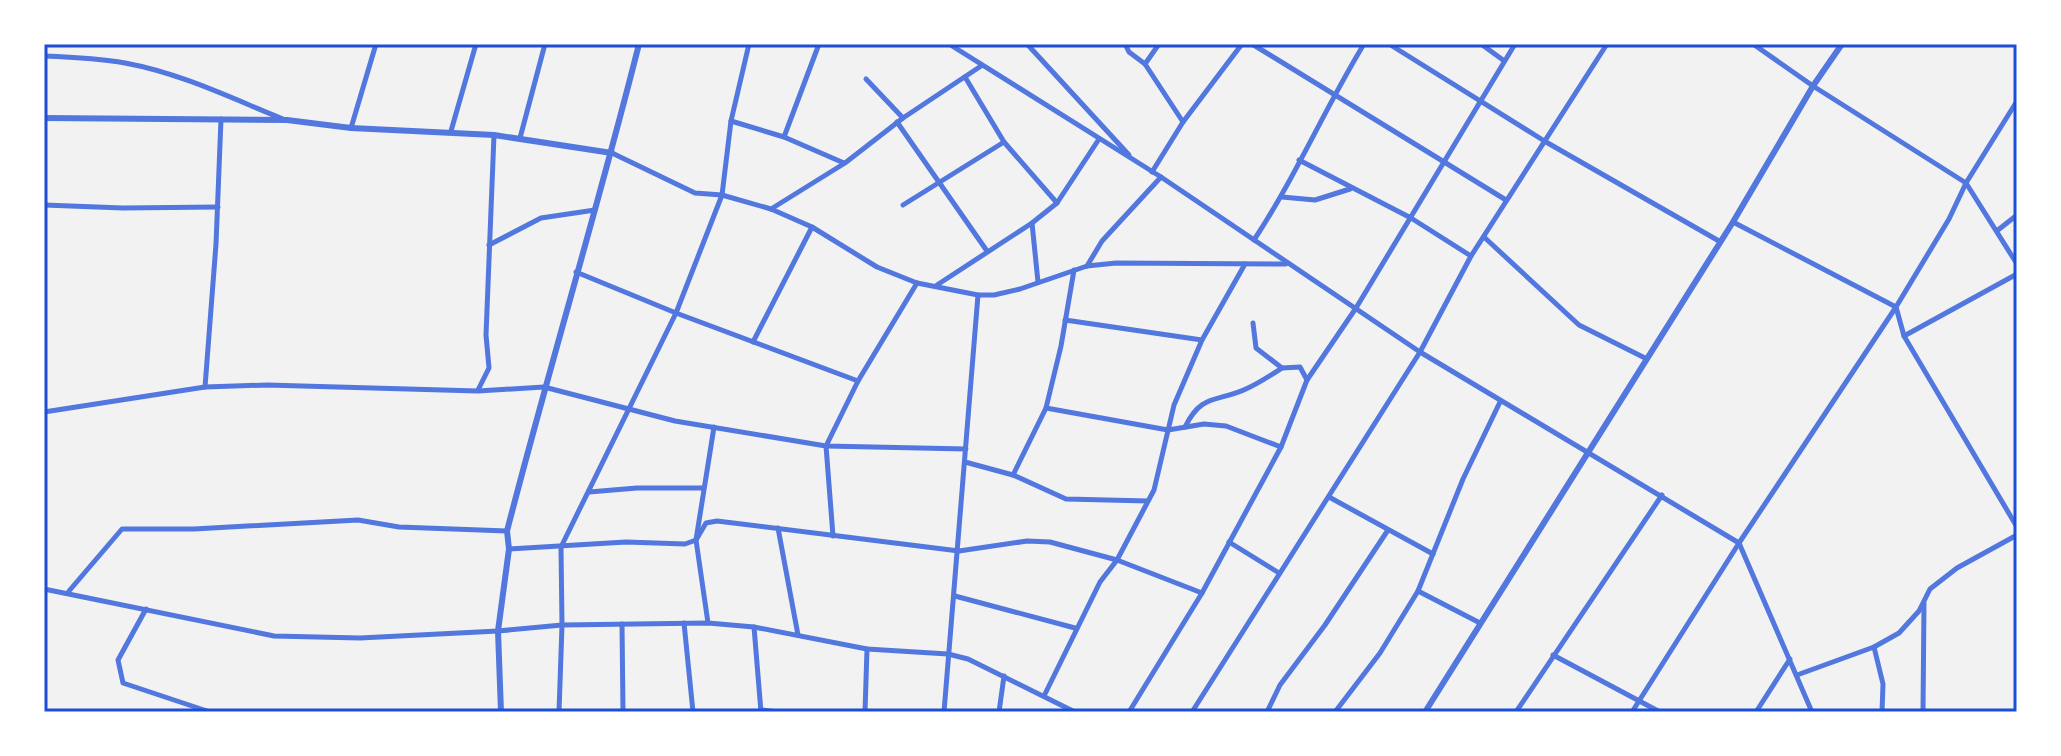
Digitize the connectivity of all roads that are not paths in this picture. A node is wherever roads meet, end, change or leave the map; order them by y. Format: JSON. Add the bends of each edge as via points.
{"nodes":[{"id":1,"x":376,"y":44,"type":"edge"},
{"id":2,"x":476,"y":44,"type":"edge"},
{"id":3,"x":545,"y":44,"type":"edge"},
{"id":4,"x":639,"y":44,"type":"edge"},
{"id":5,"x":749,"y":44,"type":"edge"},
{"id":6,"x":819,"y":44,"type":"edge"},
{"id":7,"x":1027,"y":44,"type":"edge"},
{"id":8,"x":1125,"y":44,"type":"edge"},
{"id":9,"x":1159,"y":44,"type":"edge"},
{"id":10,"x":1242,"y":44,"type":"edge"},
{"id":11,"x":1252,"y":44,"type":"edge"},
{"id":12,"x":1364,"y":44,"type":"edge"},
{"id":13,"x":1389,"y":44,"type":"edge"},
{"id":14,"x":1481,"y":44,"type":"edge"},
{"id":15,"x":1515,"y":44,"type":"edge"},
{"id":16,"x":1607,"y":44,"type":"edge"},
{"id":17,"x":1753,"y":44,"type":"edge"},
{"id":18,"x":1842,"y":44,"type":"edge"},
{"id":19,"x":953,"y":45,"type":"edge"},
{"id":20,"x":44,"y":56,"type":"edge"},
{"id":21,"x":1503,"y":60,"type":"junction"},
{"id":22,"x":1145,"y":64,"type":"junction"},
{"id":23,"x":981,"y":66,"type":"junction"},
{"id":24,"x":965,"y":77,"type":"junction"},
{"id":25,"x":866,"y":79,"type":"dead end"},
{"id":26,"x":1813,"y":86,"type":"junction"},
{"id":27,"x":1333,"y":95,"type":"junction"},
{"id":28,"x":1482,"y":101,"type":"junction"},
{"id":29,"x":2017,"y":101,"type":"edge"},
{"id":30,"x":44,"y":118,"type":"edge"},
{"id":31,"x":903,"y":118,"type":"junction"},
{"id":32,"x":221,"y":119,"type":"junction"},
{"id":33,"x":287,"y":120,"type":"junction"},
{"id":34,"x":731,"y":121,"type":"junction"},
{"id":35,"x":897,"y":122,"type":"junction"},
{"id":36,"x":1183,"y":122,"type":"junction"},
{"id":37,"x":351,"y":128,"type":"junction"},
{"id":38,"x":451,"y":131,"type":"junction"},
{"id":39,"x":494,"y":135,"type":"junction"},
{"id":40,"x":784,"y":137,"type":"junction"},
{"id":41,"x":520,"y":138,"type":"junction"},
{"id":42,"x":1099,"y":139,"type":"junction"},
{"id":43,"x":1004,"y":142,"type":"junction"},
{"id":44,"x":1546,"y":142,"type":"junction"},
{"id":45,"x":612,"y":153,"type":"junction"},
{"id":46,"x":1299,"y":160,"type":"junction"},
{"id":47,"x":1135,"y":162,"type":"junction"},
{"id":48,"x":1443,"y":162,"type":"junction"},
{"id":49,"x":845,"y":163,"type":"junction"},
{"id":50,"x":1152,"y":172,"type":"junction"},
{"id":51,"x":1161,"y":177,"type":"junction"},
{"id":52,"x":941,"y":182,"type":"junction"},
{"id":53,"x":1966,"y":183,"type":"junction"},
{"id":54,"x":1351,"y":189,"type":"junction"},
{"id":55,"x":722,"y":195,"type":"junction"},
{"id":56,"x":1282,"y":197,"type":"junction"},
{"id":57,"x":1506,"y":200,"type":"junction"},
{"id":58,"x":1057,"y":203,"type":"junction"},
{"id":59,"x":44,"y":205,"type":"edge"},
{"id":60,"x":903,"y":205,"type":"dead end"},
{"id":61,"x":218,"y":207,"type":"junction"},
{"id":62,"x":771,"y":209,"type":"junction"},
{"id":63,"x":596,"y":210,"type":"junction"},
{"id":64,"x":2017,"y":215,"type":"edge"},
{"id":65,"x":1411,"y":218,"type":"junction"},
{"id":66,"x":1733,"y":222,"type":"junction"},
{"id":67,"x":1032,"y":223,"type":"junction"},
{"id":68,"x":812,"y":227,"type":"junction"},
{"id":69,"x":1998,"y":230,"type":"junction"},
{"id":70,"x":1484,"y":237,"type":"junction"},
{"id":71,"x":1254,"y":240,"type":"junction"},
{"id":72,"x":1719,"y":241,"type":"junction"},
{"id":73,"x":489,"y":245,"type":"junction"},
{"id":74,"x":987,"y":251,"type":"junction"},
{"id":75,"x":1471,"y":256,"type":"junction"},
{"id":76,"x":1245,"y":264,"type":"junction"},
{"id":77,"x":2017,"y":264,"type":"edge"},
{"id":78,"x":1291,"y":265,"type":"junction"},
{"id":79,"x":1087,"y":266,"type":"junction"},
{"id":80,"x":1074,"y":270,"type":"junction"},
{"id":81,"x":576,"y":272,"type":"junction"},
{"id":82,"x":2017,"y":274,"type":"edge"},
{"id":83,"x":1038,"y":282,"type":"junction"},
{"id":84,"x":917,"y":283,"type":"junction"},
{"id":85,"x":936,"y":286,"type":"junction"},
{"id":86,"x":978,"y":295,"type":"junction"},
{"id":87,"x":1896,"y":307,"type":"junction"},
{"id":88,"x":1356,"y":308,"type":"junction"},
{"id":89,"x":676,"y":313,"type":"junction"},
{"id":90,"x":1065,"y":320,"type":"junction"},
{"id":91,"x":1253,"y":323,"type":"dead end"},
{"id":92,"x":1904,"y":336,"type":"junction"},
{"id":93,"x":1202,"y":340,"type":"junction"},
{"id":94,"x":753,"y":342,"type":"junction"},
{"id":95,"x":1420,"y":352,"type":"junction"},
{"id":96,"x":1647,"y":359,"type":"junction"},
{"id":97,"x":1282,"y":368,"type":"junction"},
{"id":98,"x":1307,"y":380,"type":"junction"},
{"id":99,"x":858,"y":381,"type":"junction"},
{"id":100,"x":205,"y":387,"type":"junction"},
{"id":101,"x":544,"y":387,"type":"junction"},
{"id":102,"x":478,"y":391,"type":"junction"},
{"id":103,"x":1500,"y":402,"type":"junction"},
{"id":104,"x":1046,"y":408,"type":"junction"},
{"id":105,"x":630,"y":411,"type":"junction"},
{"id":106,"x":44,"y":412,"type":"edge"},
{"id":107,"x":714,"y":427,"type":"junction"},
{"id":108,"x":1185,"y":427,"type":"junction"},
{"id":109,"x":1168,"y":430,"type":"junction"},
{"id":110,"x":826,"y":446,"type":"junction"},
{"id":111,"x":1281,"y":447,"type":"junction"},
{"id":112,"x":966,"y":449,"type":"junction"},
{"id":113,"x":1589,"y":451,"type":"junction"},
{"id":114,"x":965,"y":462,"type":"junction"},
{"id":115,"x":1013,"y":475,"type":"junction"},
{"id":116,"x":703,"y":488,"type":"junction"},
{"id":117,"x":589,"y":492,"type":"junction"},
{"id":118,"x":1662,"y":495,"type":"junction"},
{"id":119,"x":1329,"y":497,"type":"junction"},
{"id":120,"x":1148,"y":501,"type":"junction"},
{"id":121,"x":2017,"y":527,"type":"edge"},
{"id":122,"x":778,"y":528,"type":"junction"},
{"id":123,"x":1388,"y":530,"type":"junction"},
{"id":124,"x":507,"y":531,"type":"junction"},
{"id":125,"x":2017,"y":535,"type":"edge"},
{"id":126,"x":833,"y":536,"type":"junction"},
{"id":127,"x":696,"y":540,"type":"junction"},
{"id":128,"x":1229,"y":542,"type":"junction"},
{"id":129,"x":1739,"y":543,"type":"junction"},
{"id":130,"x":561,"y":547,"type":"junction"},
{"id":131,"x":509,"y":549,"type":"junction"},
{"id":132,"x":959,"y":551,"type":"junction"},
{"id":133,"x":1433,"y":554,"type":"junction"},
{"id":134,"x":1117,"y":560,"type":"junction"},
{"id":135,"x":1279,"y":573,"type":"junction"},
{"id":136,"x":44,"y":589,"type":"edge"},
{"id":137,"x":69,"y":591,"type":"dead end"},
{"id":138,"x":1418,"y":591,"type":"junction"},
{"id":139,"x":1202,"y":593,"type":"junction"},
{"id":140,"x":955,"y":596,"type":"junction"},
{"id":141,"x":1924,"y":602,"type":"junction"},
{"id":142,"x":146,"y":609,"type":"junction"},
{"id":143,"x":684,"y":623,"type":"junction"},
{"id":144,"x":708,"y":623,"type":"junction"},
{"id":145,"x":1480,"y":623,"type":"junction"},
{"id":146,"x":622,"y":624,"type":"junction"},
{"id":147,"x":562,"y":625,"type":"junction"},
{"id":148,"x":754,"y":627,"type":"junction"},
{"id":149,"x":1075,"y":628,"type":"junction"},
{"id":150,"x":498,"y":631,"type":"junction"},
{"id":151,"x":798,"y":635,"type":"junction"},
{"id":152,"x":1874,"y":647,"type":"junction"},
{"id":153,"x":867,"y":649,"type":"junction"},
{"id":154,"x":948,"y":654,"type":"junction"},
{"id":155,"x":1553,"y":655,"type":"junction"},
{"id":156,"x":1791,"y":659,"type":"junction"},
{"id":157,"x":1797,"y":675,"type":"junction"},
{"id":158,"x":1004,"y":676,"type":"junction"},
{"id":159,"x":1044,"y":696,"type":"junction"},
{"id":160,"x":1640,"y":699,"type":"junction"},
{"id":161,"x":761,"y":711,"type":"edge"},
{"id":162,"x":210,"y":712,"type":"edge"},
{"id":163,"x":501,"y":712,"type":"edge"},
{"id":164,"x":559,"y":712,"type":"edge"},
{"id":165,"x":623,"y":712,"type":"edge"},
{"id":166,"x":693,"y":712,"type":"edge"},
{"id":167,"x":778,"y":712,"type":"edge"},
{"id":168,"x":865,"y":712,"type":"edge"},
{"id":169,"x":944,"y":712,"type":"edge"},
{"id":170,"x":999,"y":712,"type":"edge"},
{"id":171,"x":1074,"y":712,"type":"edge"},
{"id":172,"x":1129,"y":712,"type":"edge"},
{"id":173,"x":1192,"y":712,"type":"edge"},
{"id":174,"x":1267,"y":712,"type":"edge"},
{"id":175,"x":1335,"y":712,"type":"edge"},
{"id":176,"x":1425,"y":712,"type":"edge"},
{"id":177,"x":1516,"y":712,"type":"edge"},
{"id":178,"x":1632,"y":712,"type":"edge"},
{"id":179,"x":1660,"y":712,"type":"edge"},
{"id":180,"x":1756,"y":712,"type":"edge"},
{"id":181,"x":1812,"y":712,"type":"edge"},
{"id":182,"x":1882,"y":712,"type":"edge"},
{"id":183,"x":1923,"y":712,"type":"edge"}],
"edges":[{"from":1,"to":37,"type":"street"},
{"from":2,"to":38,"type":"street"},
{"from":3,"to":41,"type":"street"},
{"from":4,"to":45,"type":"street"},
{"from":5,"to":34,"type":"street"},
{"from":6,"to":40,"type":"street"},
{"from":7,"to":47,"type":"street"},
{"from":8,"to":22,"type":"street"},
{"from":9,"to":22,"type":"street"},
{"from":10,"to":36,"type":"street"},
{"from":11,"to":27,"type":"street"},
{"from":12,"to":27,"type":"street"},
{"from":13,"to":28,"type":"street"},
{"from":14,"to":21,"type":"street"},
{"from":15,"to":21,"type":"street"},
{"from":16,"to":44,"type":"street"},
{"from":17,"to":26,"type":"street"},
{"from":18,"to":26,"type":"street"},
{"from":19,"to":23,"type":"street"},
{"from":20,"to":33,"type":"street","via":[[124,63],[168,74]]},
{"from":21,"to":28,"type":"street"},
{"from":22,"to":36,"type":"street"},
{"from":23,"to":24,"type":"street"},
{"from":23,"to":42,"type":"street"},
{"from":24,"to":31,"type":"street"},
{"from":24,"to":43,"type":"street"},
{"from":25,"to":31,"type":"street"},
{"from":26,"to":53,"type":"street"},
{"from":26,"to":66,"type":"street"},
{"from":27,"to":46,"type":"street"},
{"from":27,"to":48,"type":"street"},
{"from":28,"to":44,"type":"street"},
{"from":28,"to":48,"type":"street"},
{"from":29,"to":53,"type":"street"},
{"from":30,"to":32,"type":"street"},
{"from":31,"to":35,"type":"street"},
{"from":32,"to":33,"type":"street"},
{"from":32,"to":61,"type":"street"},
{"from":33,"to":37,"type":"street"},
{"from":34,"to":40,"type":"street"},
{"from":34,"to":55,"type":"street"},
{"from":35,"to":49,"type":"street"},
{"from":35,"to":52,"type":"street"},
{"from":36,"to":50,"type":"street"},
{"from":37,"to":38,"type":"street"},
{"from":38,"to":39,"type":"street"},
{"from":39,"to":41,"type":"street"},
{"from":39,"to":73,"type":"street"},
{"from":40,"to":49,"type":"street"},
{"from":41,"to":45,"type":"street"},
{"from":42,"to":47,"type":"street"},
{"from":42,"to":58,"type":"street"},
{"from":43,"to":52,"type":"street"},
{"from":43,"to":58,"type":"street"},
{"from":44,"to":57,"type":"street"},
{"from":44,"to":72,"type":"street"},
{"from":45,"to":55,"type":"street","via":[[689,191]]},
{"from":45,"to":63,"type":"street"},
{"from":46,"to":54,"type":"street"},
{"from":46,"to":56,"type":"street"},
{"from":47,"to":50,"type":"street"},
{"from":48,"to":57,"type":"street"},
{"from":48,"to":65,"type":"street"},
{"from":49,"to":62,"type":"street"},
{"from":50,"to":51,"type":"street"},
{"from":51,"to":71,"type":"street"},
{"from":51,"to":79,"type":"street","via":[[1102,241]]},
{"from":52,"to":60,"type":"street"},
{"from":52,"to":74,"type":"street"},
{"from":53,"to":69,"type":"street"},
{"from":53,"to":87,"type":"street"},
{"from":54,"to":56,"type":"street","via":[[1315,200]]},
{"from":54,"to":65,"type":"street"},
{"from":55,"to":62,"type":"street"},
{"from":55,"to":89,"type":"street"},
{"from":56,"to":71,"type":"street"},
{"from":57,"to":70,"type":"street"},
{"from":58,"to":67,"type":"street"},
{"from":59,"to":61,"type":"street"},
{"from":61,"to":100,"type":"street"},
{"from":62,"to":68,"type":"street"},
{"from":63,"to":73,"type":"street","via":[[541,218]]},
{"from":63,"to":81,"type":"street"},
{"from":64,"to":69,"type":"street"},
{"from":65,"to":75,"type":"street"},
{"from":65,"to":88,"type":"street"},
{"from":66,"to":72,"type":"street"},
{"from":66,"to":87,"type":"street"},
{"from":67,"to":74,"type":"street"},
{"from":67,"to":83,"type":"street"},
{"from":68,"to":84,"type":"street","via":[[877,267]]},
{"from":68,"to":94,"type":"street"},
{"from":69,"to":77,"type":"street"},
{"from":70,"to":75,"type":"street"},
{"from":70,"to":96,"type":"street","via":[[1579,325]]},
{"from":71,"to":78,"type":"street"},
{"from":72,"to":96,"type":"street"},
{"from":73,"to":102,"type":"street","via":[[489,368]]},
{"from":74,"to":85,"type":"street"},
{"from":75,"to":95,"type":"street"},
{"from":76,"to":78,"type":"street"},
{"from":76,"to":79,"type":"street"},
{"from":76,"to":93,"type":"street"},
{"from":78,"to":88,"type":"street"},
{"from":79,"to":80,"type":"street"},
{"from":80,"to":83,"type":"street"},
{"from":80,"to":90,"type":"street"},
{"from":81,"to":89,"type":"street"},
{"from":81,"to":101,"type":"street"},
{"from":82,"to":92,"type":"street"},
{"from":83,"to":86,"type":"street"},
{"from":84,"to":85,"type":"street"},
{"from":84,"to":99,"type":"street"},
{"from":85,"to":86,"type":"street"},
{"from":86,"to":112,"type":"street"},
{"from":87,"to":92,"type":"street"},
{"from":87,"to":129,"type":"street"},
{"from":88,"to":95,"type":"street"},
{"from":88,"to":98,"type":"street"},
{"from":89,"to":94,"type":"street"},
{"from":89,"to":105,"type":"street"},
{"from":90,"to":93,"type":"street"},
{"from":90,"to":104,"type":"street"},
{"from":91,"to":97,"type":"street","via":[[1256,348]]},
{"from":92,"to":121,"type":"street"},
{"from":93,"to":109,"type":"street"},
{"from":94,"to":99,"type":"street"},
{"from":95,"to":103,"type":"street"},
{"from":95,"to":119,"type":"street"},
{"from":96,"to":113,"type":"street"},
{"from":97,"to":98,"type":"street","via":[[1300,367]]},
{"from":97,"to":108,"type":"street","via":[[1245,390],[1208,400],[1193,411]]},
{"from":98,"to":111,"type":"street"},
{"from":99,"to":110,"type":"street"},
{"from":100,"to":102,"type":"street"},
{"from":100,"to":106,"type":"street"},
{"from":101,"to":102,"type":"street"},
{"from":101,"to":105,"type":"street"},
{"from":101,"to":124,"type":"street"},
{"from":103,"to":113,"type":"street"},
{"from":103,"to":133,"type":"street"},
{"from":104,"to":109,"type":"street"},
{"from":104,"to":115,"type":"street"},
{"from":105,"to":107,"type":"street"},
{"from":105,"to":117,"type":"street"},
{"from":107,"to":110,"type":"street"},
{"from":107,"to":116,"type":"street"},
{"from":108,"to":109,"type":"street"},
{"from":108,"to":111,"type":"street","via":[[1226,426]]},
{"from":109,"to":120,"type":"street"},
{"from":110,"to":112,"type":"street"},
{"from":110,"to":126,"type":"street"},
{"from":111,"to":128,"type":"street"},
{"from":112,"to":114,"type":"street"},
{"from":113,"to":118,"type":"street"},
{"from":113,"to":145,"type":"street"},
{"from":114,"to":115,"type":"street"},
{"from":114,"to":132,"type":"street"},
{"from":115,"to":120,"type":"street","via":[[1066,499]]},
{"from":116,"to":117,"type":"street"},
{"from":116,"to":127,"type":"street"},
{"from":117,"to":130,"type":"street"},
{"from":118,"to":129,"type":"street"},
{"from":118,"to":155,"type":"street"},
{"from":119,"to":123,"type":"street"},
{"from":119,"to":135,"type":"street"},
{"from":120,"to":134,"type":"street"},
{"from":122,"to":126,"type":"street"},
{"from":122,"to":127,"type":"street","via":[[710,521]]},
{"from":122,"to":151,"type":"street"},
{"from":123,"to":133,"type":"street"},
{"from":123,"to":174,"type":"street","via":[[1280,685]]},
{"from":124,"to":131,"type":"street"},
{"from":124,"to":137,"type":"street","via":[[358,520],[122,529]]},
{"from":125,"to":141,"type":"street","via":[[1957,568],[1930,589]]},
{"from":126,"to":132,"type":"street"},
{"from":127,"to":130,"type":"street","via":[[677,545]]},
{"from":127,"to":144,"type":"street"},
{"from":128,"to":135,"type":"street"},
{"from":128,"to":139,"type":"street"},
{"from":129,"to":156,"type":"street"},
{"from":129,"to":160,"type":"street"},
{"from":130,"to":131,"type":"street"},
{"from":130,"to":147,"type":"street"},
{"from":131,"to":150,"type":"street"},
{"from":132,"to":134,"type":"street","via":[[1050,542]]},
{"from":132,"to":140,"type":"street"},
{"from":133,"to":138,"type":"street"},
{"from":134,"to":139,"type":"street"},
{"from":134,"to":149,"type":"street"},
{"from":135,"to":173,"type":"street"},
{"from":136,"to":142,"type":"street"},
{"from":138,"to":145,"type":"street"},
{"from":138,"to":175,"type":"street"},
{"from":139,"to":172,"type":"street"},
{"from":140,"to":149,"type":"street"},
{"from":140,"to":154,"type":"street"},
{"from":141,"to":152,"type":"street","via":[[1899,633]]},
{"from":141,"to":183,"type":"street"},
{"from":142,"to":150,"type":"street","via":[[274,636]]},
{"from":142,"to":162,"type":"street","via":[[118,660],[123,683]]},
{"from":143,"to":144,"type":"street"},
{"from":143,"to":146,"type":"street"},
{"from":143,"to":166,"type":"street"},
{"from":144,"to":148,"type":"street"},
{"from":145,"to":176,"type":"street"},
{"from":146,"to":147,"type":"street"},
{"from":146,"to":165,"type":"street"},
{"from":147,"to":150,"type":"street"},
{"from":147,"to":164,"type":"street"},
{"from":148,"to":151,"type":"street"},
{"from":148,"to":161,"type":"street"},
{"from":149,"to":159,"type":"street"},
{"from":150,"to":163,"type":"street"},
{"from":151,"to":153,"type":"street"},
{"from":152,"to":157,"type":"street"},
{"from":152,"to":182,"type":"street","via":[[1883,684]]},
{"from":153,"to":154,"type":"street"},
{"from":153,"to":168,"type":"street"},
{"from":154,"to":158,"type":"street"},
{"from":154,"to":169,"type":"street"},
{"from":155,"to":160,"type":"street"},
{"from":155,"to":177,"type":"street"},
{"from":156,"to":157,"type":"street"},
{"from":156,"to":180,"type":"street"},
{"from":157,"to":181,"type":"street"},
{"from":158,"to":159,"type":"street"},
{"from":158,"to":170,"type":"street"},
{"from":159,"to":171,"type":"street"},
{"from":160,"to":178,"type":"street"},
{"from":160,"to":179,"type":"street"},
{"from":161,"to":167,"type":"street"}]}
